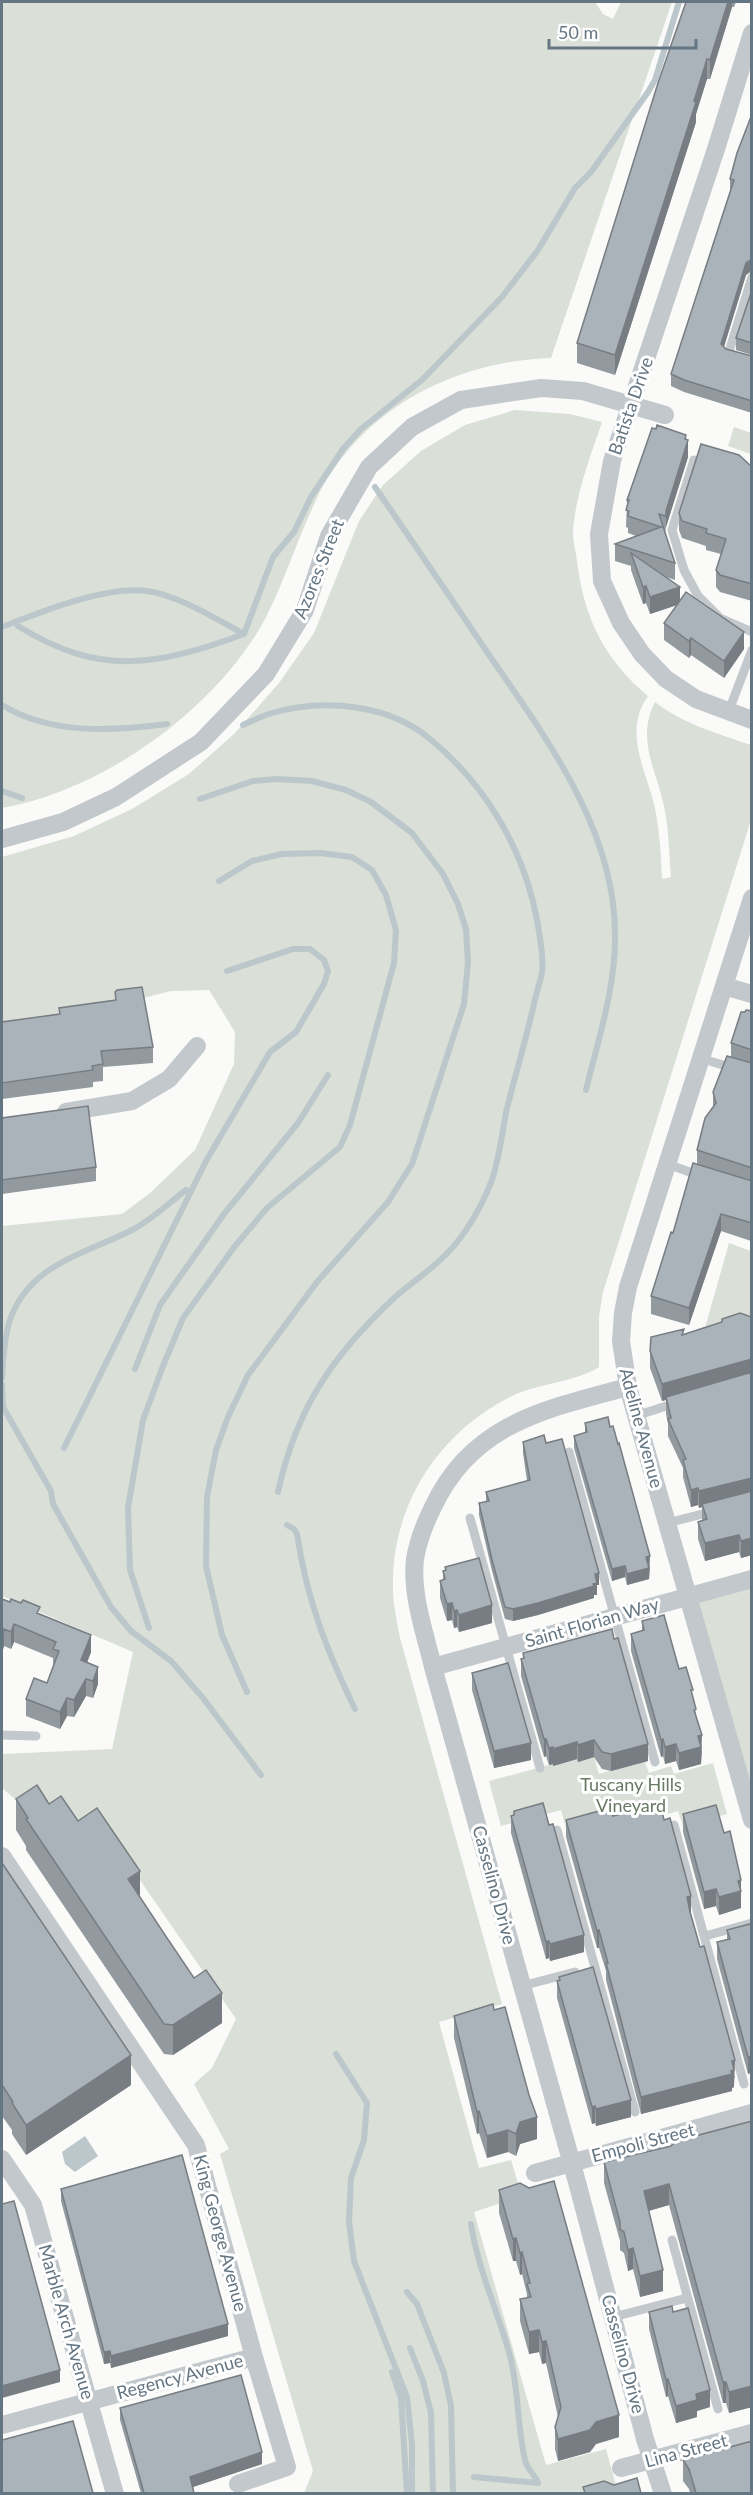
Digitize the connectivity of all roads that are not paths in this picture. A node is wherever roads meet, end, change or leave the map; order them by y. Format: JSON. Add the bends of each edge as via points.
{"nodes":[{"id":1,"x":752,"y":33,"type":"edge"},
{"id":2,"x":749,"y":52,"type":"edge"},
{"id":3,"x":752,"y":277,"type":"edge"},
{"id":4,"x":752,"y":362,"type":"edge"},
{"id":5,"x":632,"y":404,"type":"junction"},
{"id":6,"x":665,"y":415,"type":"dead end"},
{"id":7,"x":694,"y":460,"type":"edge"},
{"id":8,"x":752,"y":632,"type":"edge"},
{"id":9,"x":752,"y":650,"type":"edge"},
{"id":10,"x":728,"y":713,"type":"junction"},
{"id":11,"x":752,"y":720,"type":"edge"},
{"id":12,"x":2,"y":839,"type":"edge"},
{"id":13,"x":752,"y":898,"type":"edge"},
{"id":14,"x":724,"y":986,"type":"junction"},
{"id":15,"x":752,"y":994,"type":"edge"},
{"id":16,"x":197,"y":1046,"type":"dead end"},
{"id":17,"x":700,"y":1058,"type":"junction"},
{"id":18,"x":752,"y":1074,"type":"edge"},
{"id":19,"x":45,"y":1115,"type":"edge"},
{"id":20,"x":667,"y":1164,"type":"junction"},
{"id":21,"x":709,"y":1178,"type":"edge"},
{"id":22,"x":628,"y":1387,"type":"junction"},
{"id":23,"x":688,"y":1400,"type":"edge"},
{"id":24,"x":635,"y":1416,"type":"junction"},
{"id":25,"x":569,"y":1452,"type":"dead end"},
{"id":26,"x":719,"y":1510,"type":"edge"},
{"id":27,"x":470,"y":1518,"type":"dead end"},
{"id":28,"x":667,"y":1523,"type":"junction"},
{"id":29,"x":752,"y":1579,"type":"edge"},
{"id":30,"x":689,"y":1596,"type":"junction"},
{"id":31,"x":614,"y":1617,"type":"junction"},
{"id":32,"x":506,"y":1648,"type":"junction"},
{"id":33,"x":433,"y":1667,"type":"junction"},
{"id":34,"x":2,"y":1735,"type":"edge"},
{"id":35,"x":36,"y":1736,"type":"dead end"},
{"id":36,"x":655,"y":1762,"type":"dead end"},
{"id":37,"x":540,"y":1768,"type":"dead end"},
{"id":38,"x":752,"y":1820,"type":"edge"},
{"id":39,"x":674,"y":1825,"type":"edge"},
{"id":40,"x":557,"y":1830,"type":"edge"},
{"id":41,"x":2,"y":1856,"type":"edge"},
{"id":42,"x":752,"y":1923,"type":"edge"},
{"id":43,"x":705,"y":1936,"type":"junction"},
{"id":44,"x":595,"y":1967,"type":"junction"},
{"id":45,"x":522,"y":1986,"type":"junction"},
{"id":46,"x":744,"y":2084,"type":"dead end"},
{"id":47,"x":635,"y":2112,"type":"dead end"},
{"id":48,"x":752,"y":2113,"type":"edge"},
{"id":49,"x":2,"y":2159,"type":"edge"},
{"id":50,"x":571,"y":2163,"type":"junction"},
{"id":51,"x":535,"y":2173,"type":"dead end"},
{"id":52,"x":672,"y":2240,"type":"dead end"},
{"id":53,"x":687,"y":2298,"type":"junction"},
{"id":54,"x":613,"y":2318,"type":"junction"},
{"id":55,"x":254,"y":2357,"type":"junction"},
{"id":56,"x":89,"y":2402,"type":"junction"},
{"id":57,"x":718,"y":2409,"type":"dead end"},
{"id":58,"x":2,"y":2425,"type":"edge"},
{"id":59,"x":752,"y":2433,"type":"edge"},
{"id":60,"x":652,"y":2461,"type":"junction"},
{"id":61,"x":621,"y":2468,"type":"dead end"},
{"id":62,"x":238,"y":2484,"type":"dead end"},
{"id":63,"x":115,"y":2493,"type":"edge"},
{"id":64,"x":663,"y":2493,"type":"edge"}],
"edges":[{"from":1,"to":2,"type":"street","name":"Batista Drive"},
{"from":2,"to":5,"type":"street","name":"Batista Drive"},
{"from":3,"to":4,"type":"lane","via":[[728,355]]},
{"from":5,"to":6,"type":"street","name":"Azores Street"},
{"from":5,"to":10,"type":"street","name":"Batista Drive","via":[[606,490],[599,534],[602,581],[621,623],[642,654],[666,679],[696,699]]},
{"from":5,"to":12,"type":"street","name":"Azores Street","via":[[583,391],[541,388],[461,400],[412,428],[369,467],[329,536],[305,610],[266,674],[201,742],[116,797],[63,822]]},
{"from":7,"to":8,"type":"lane","via":[[672,530],[684,570],[698,596],[720,618]]},
{"from":9,"to":10,"type":"lane"},
{"from":10,"to":11,"type":"street","name":"Batista Drive"},
{"from":13,"to":14,"type":"street","name":"Adeline Avenue"},
{"from":14,"to":15,"type":"street"},
{"from":14,"to":17,"type":"street","name":"Adeline Avenue"},
{"from":16,"to":19,"type":"street","via":[[169,1079],[132,1101]]},
{"from":17,"to":18,"type":"lane"},
{"from":17,"to":20,"type":"street","name":"Adeline Avenue"},
{"from":20,"to":21,"type":"lane"},
{"from":20,"to":22,"type":"street","name":"Adeline Avenue","via":[[623,1313],[621,1341]]},
{"from":22,"to":24,"type":"street","name":"Adeline Avenue"},
{"from":22,"to":33,"type":"street","name":"Casselino Drive","via":[[521,1419],[484,1442],[453,1470],[420,1536],[415,1560],[417,1597]]},
{"from":23,"to":24,"type":"lane"},
{"from":24,"to":28,"type":"street","name":"Adeline Avenue"},
{"from":25,"to":31,"type":"lane"},
{"from":26,"to":28,"type":"lane"},
{"from":27,"to":32,"type":"lane"},
{"from":28,"to":30,"type":"street","name":"Adeline Avenue"},
{"from":29,"to":30,"type":"street","name":"Saint Florian Way"},
{"from":30,"to":31,"type":"street","name":"Saint Florian Way"},
{"from":30,"to":38,"type":"street","name":"Adeline Avenue"},
{"from":31,"to":32,"type":"street","name":"Saint Florian Way"},
{"from":31,"to":36,"type":"lane"},
{"from":32,"to":33,"type":"street","name":"Saint Florian Way"},
{"from":32,"to":37,"type":"lane"},
{"from":33,"to":45,"type":"street","name":"Casselino Drive"},
{"from":34,"to":35,"type":"lane"},
{"from":39,"to":43,"type":"lane"},
{"from":40,"to":44,"type":"lane"},
{"from":41,"to":55,"type":"street","name":"King George Avenue","via":[[196,2145]]},
{"from":42,"to":43,"type":"lane"},
{"from":43,"to":46,"type":"lane"},
{"from":44,"to":45,"type":"lane"},
{"from":44,"to":47,"type":"lane"},
{"from":45,"to":50,"type":"street","name":"Casselino Drive"},
{"from":48,"to":50,"type":"street","name":"Empoli Street"},
{"from":49,"to":56,"type":"street","name":"Marble Arch Avenue","via":[[33,2205]]},
{"from":50,"to":51,"type":"street","name":"Empoli Street"},
{"from":50,"to":54,"type":"street","name":"Casselino Drive"},
{"from":52,"to":53,"type":"lane"},
{"from":53,"to":54,"type":"lane"},
{"from":53,"to":57,"type":"lane"},
{"from":54,"to":60,"type":"street","name":"Casselino Drive"},
{"from":55,"to":56,"type":"street","name":"Regency Avenue"},
{"from":55,"to":62,"type":"street","name":"King George Avenue","via":[[287,2468]]},
{"from":56,"to":58,"type":"street","name":"Regency Avenue"},
{"from":56,"to":63,"type":"street","name":"Marble Arch Avenue"},
{"from":59,"to":60,"type":"street","name":"Lina Street"},
{"from":60,"to":61,"type":"street","name":"Lina Street"},
{"from":60,"to":64,"type":"street","name":"Casselino Drive"}]}
